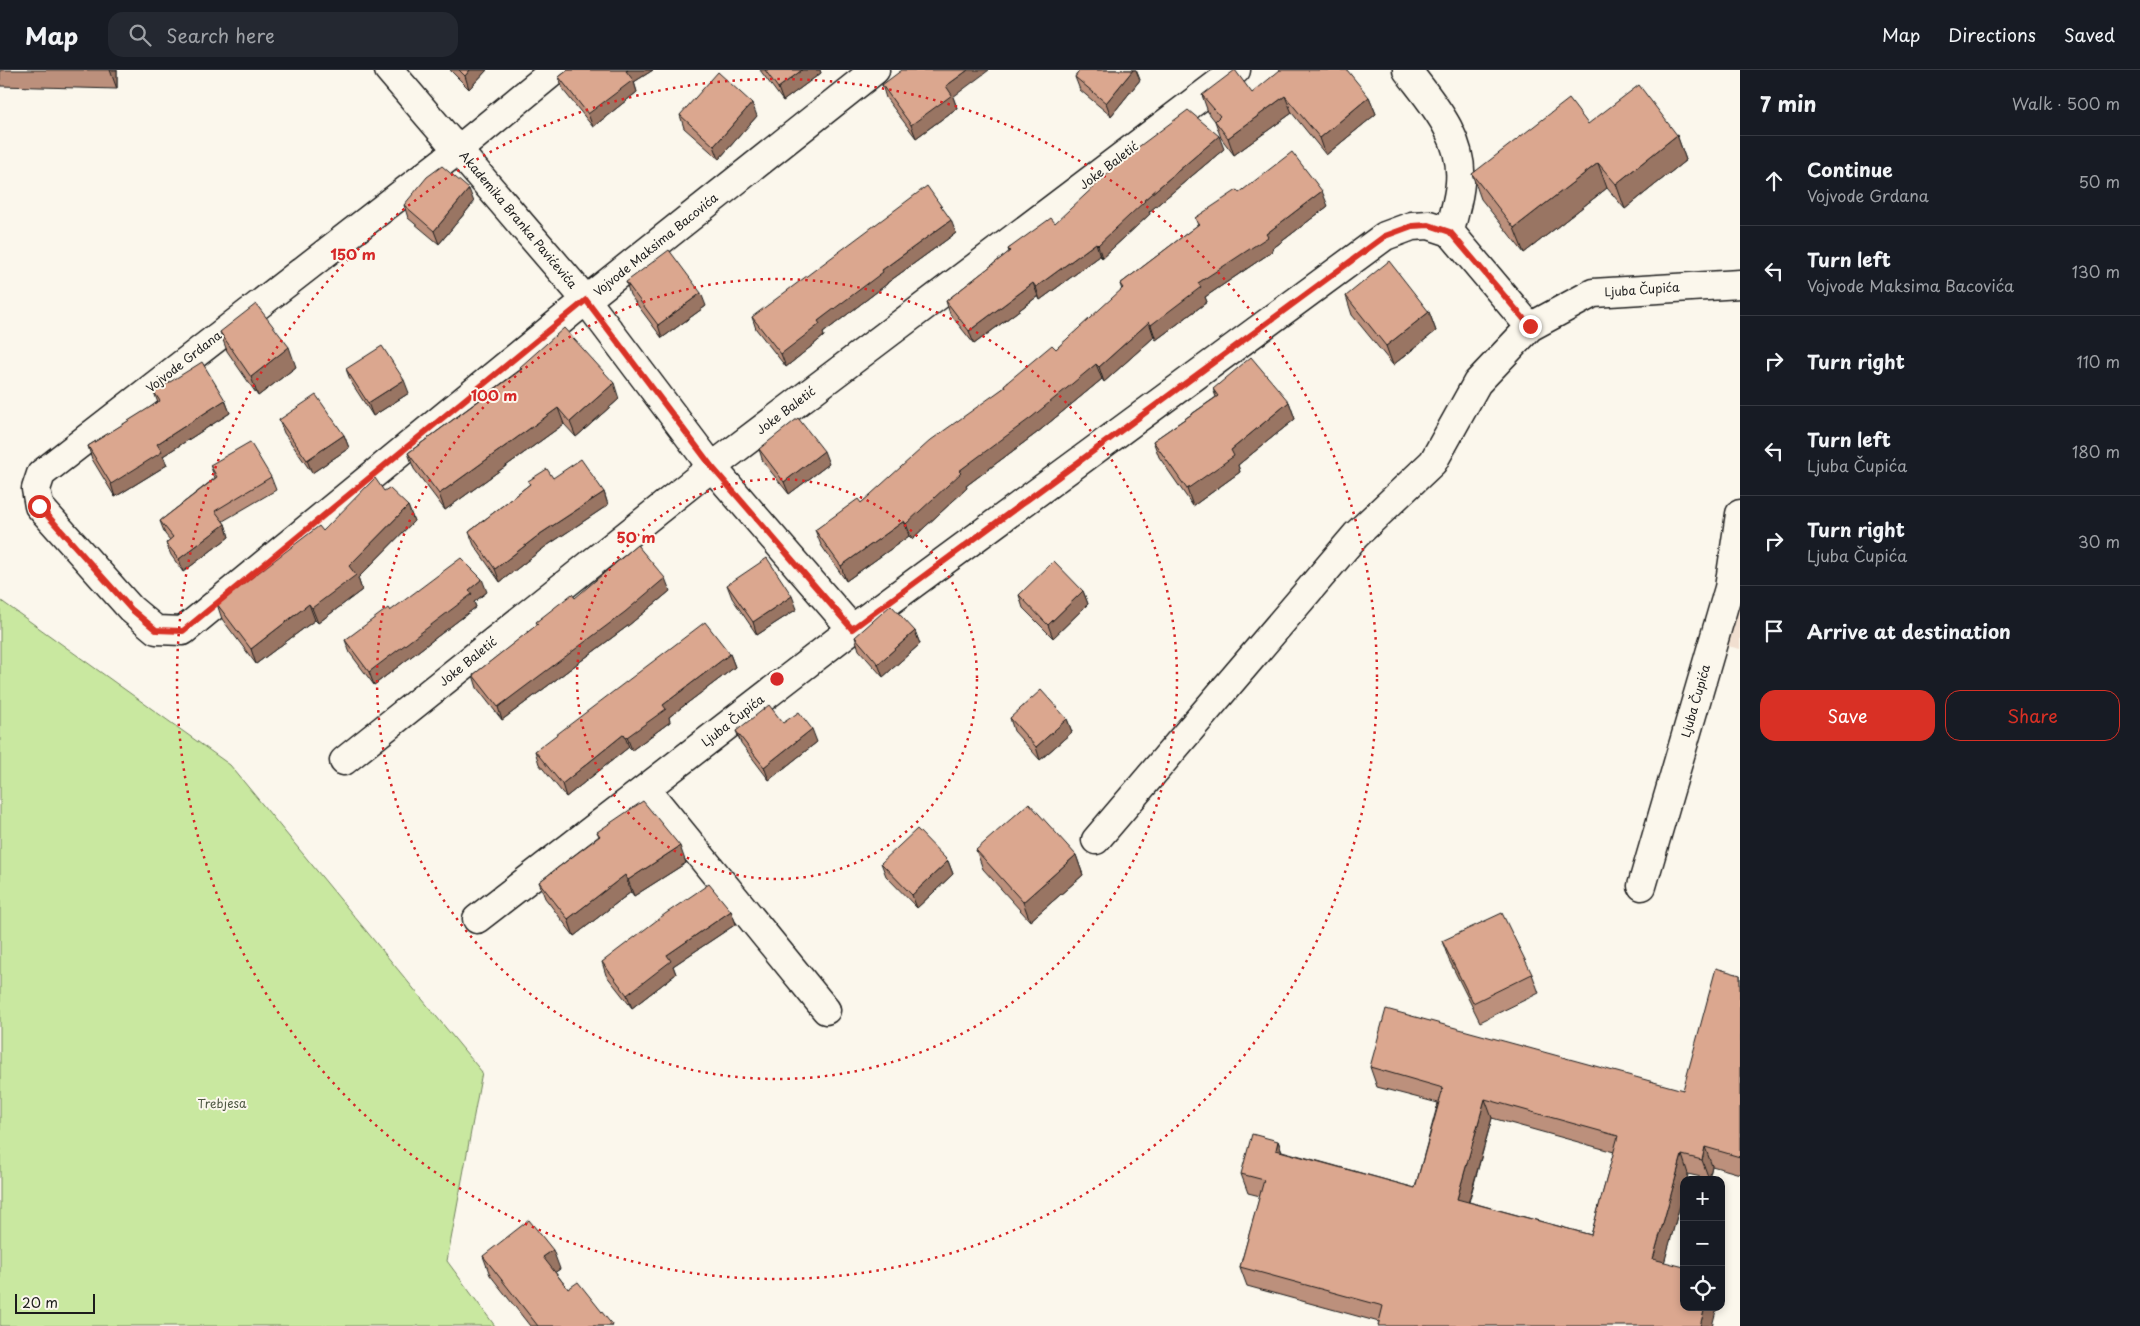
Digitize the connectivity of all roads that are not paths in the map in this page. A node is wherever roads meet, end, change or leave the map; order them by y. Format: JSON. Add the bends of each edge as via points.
{"nodes":[{"id":1,"x":389,"y":70,"type":"edge"},
{"id":2,"x":555,"y":70,"type":"edge"},
{"id":3,"x":875,"y":70,"type":"edge"},
{"id":4,"x":1236,"y":70,"type":"edge"},
{"id":5,"x":1407,"y":70,"type":"edge"},
{"id":6,"x":458,"y":150,"type":"junction"},
{"id":7,"x":1450,"y":232,"type":"junction"},
{"id":8,"x":1740,"y":284,"type":"edge"},
{"id":9,"x":586,"y":300,"type":"junction"},
{"id":10,"x":1530,"y":326,"type":"junction"},
{"id":11,"x":712,"y":467,"type":"junction"},
{"id":12,"x":1740,"y":514,"type":"edge"},
{"id":13,"x":852,"y":629,"type":"junction"},
{"id":14,"x":183,"y":631,"type":"joint"},
{"id":15,"x":344,"y":761,"type":"dead end"},
{"id":16,"x":646,"y":788,"type":"junction"},
{"id":17,"x":1096,"y":840,"type":"dead end"},
{"id":18,"x":1642,"y":886,"type":"dead end"},
{"id":19,"x":477,"y":919,"type":"dead end"},
{"id":20,"x":826,"y":1010,"type":"dead end"}],
"edges":[{"from":1,"to":6,"type":"street","name":"Akademika Branka Pavićevića"},
{"from":2,"to":6,"type":"street","name":"Vojvode Grdana"},
{"from":3,"to":9,"type":"street","name":"Vojvode Maksima Bacovića"},
{"from":4,"to":11,"type":"street","name":"Joke Baletić"},
{"from":5,"to":7,"type":"street","via":[[1446,121],[1458,155],[1460,182]]},
{"from":6,"to":9,"type":"street","name":"Akademika Branka Pavićevića"},
{"from":6,"to":14,"type":"street","name":"Vojvode Grdana","via":[[41,474],[36,489],[39,506],[131,609],[156,630]]},
{"from":7,"to":10,"type":"street"},
{"from":7,"to":13,"type":"street","name":"Ljuba Čupića","via":[[1429,225],[1412,226],[1385,236]]},
{"from":8,"to":10,"type":"street","name":"Ljuba Čupića","via":[[1593,294]]},
{"from":9,"to":11,"type":"street","name":"Akademika Branka Pavićevića"},
{"from":9,"to":14,"type":"street","name":"Vojvode Maksima Bacovića"},
{"from":10,"to":17,"type":"street","via":[[1477,383],[1433,462],[1356,535]]},
{"from":11,"to":13,"type":"street","name":"Akademika Branka Pavićevića"},
{"from":11,"to":15,"type":"street","name":"Joke Baletić"},
{"from":12,"to":18,"type":"street","name":"Ljuba Čupića","via":[[1729,588]]},
{"from":13,"to":16,"type":"street","name":"Ljuba Čupića"},
{"from":16,"to":19,"type":"street","name":"Ljuba Čupića"},
{"from":16,"to":20,"type":"street"}]}
